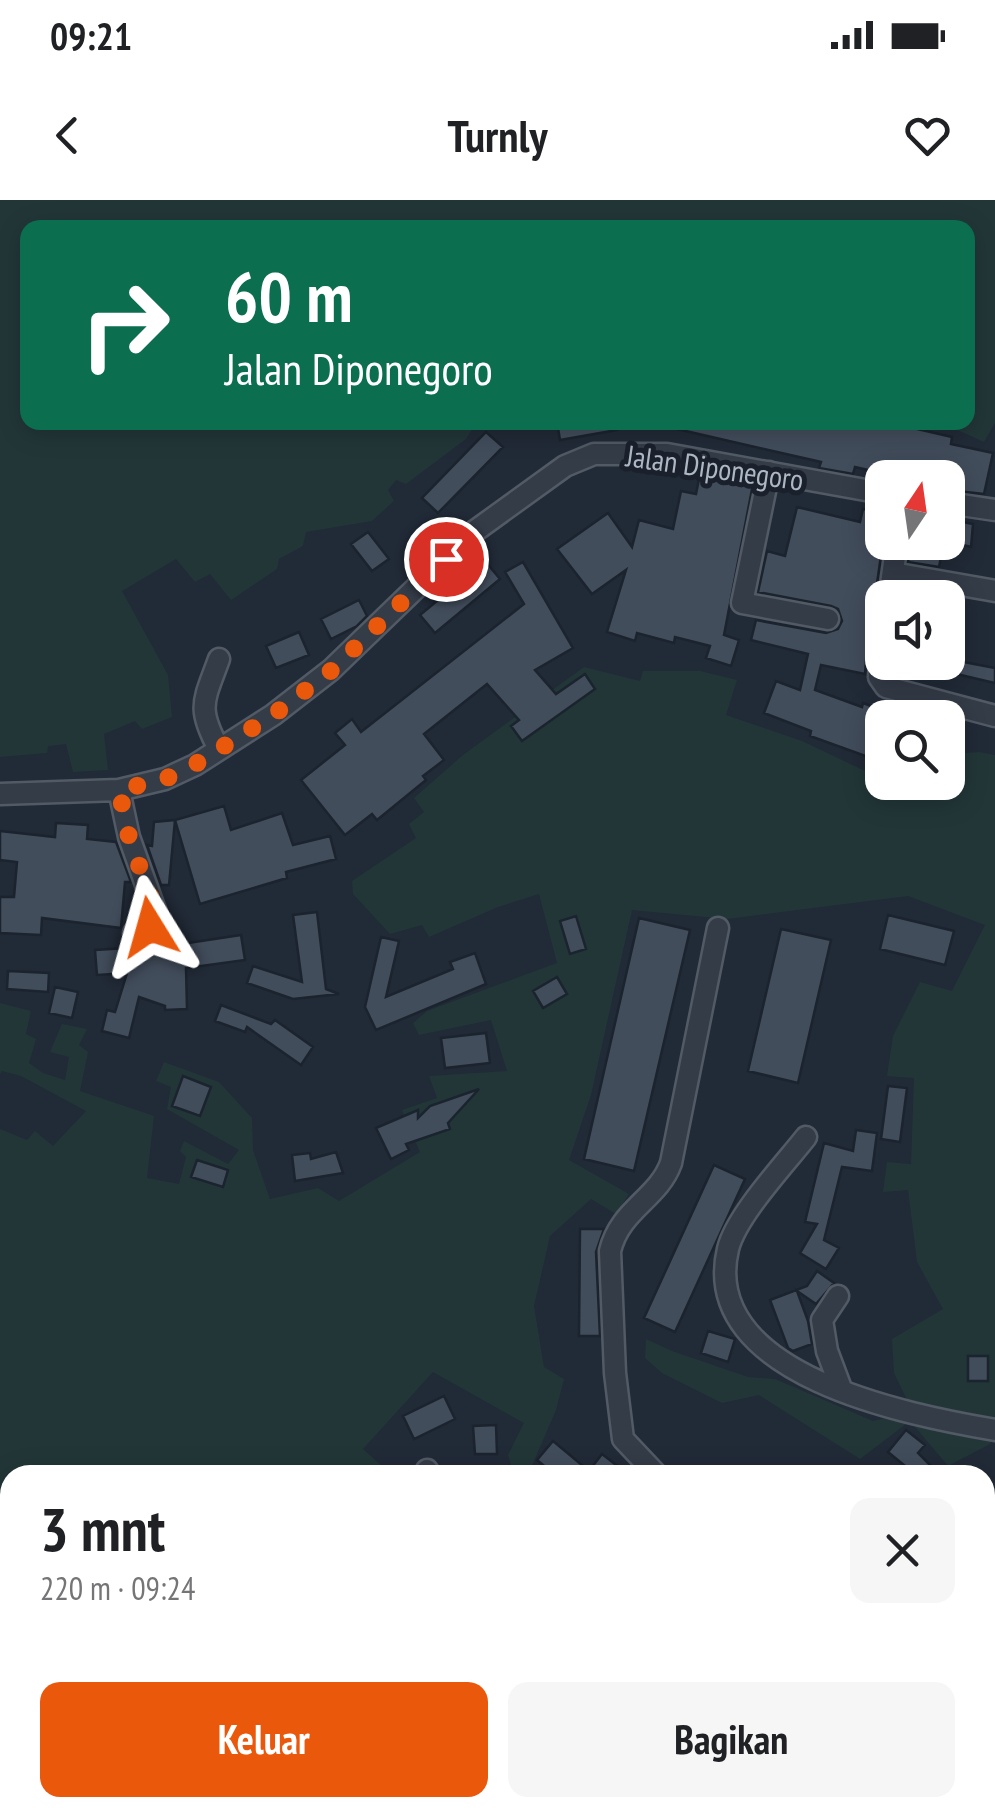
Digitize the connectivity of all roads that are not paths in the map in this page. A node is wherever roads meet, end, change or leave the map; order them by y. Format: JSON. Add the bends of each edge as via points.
{"nodes":[{"id":1,"x":769,"y":472,"type":"junction"},
{"id":2,"x":865,"y":490,"type":"edge"},
{"id":3,"x":965,"y":506,"type":"edge"},
{"id":4,"x":995,"y":510,"type":"edge"},
{"id":5,"x":895,"y":560,"type":"edge"},
{"id":6,"x":893,"y":573,"type":"junction"},
{"id":7,"x":892,"y":580,"type":"edge"},
{"id":8,"x":995,"y":591,"type":"edge"},
{"id":9,"x":828,"y":619,"type":"dead end"},
{"id":10,"x":219,"y":659,"type":"dead end"},
{"id":11,"x":882,"y":680,"type":"edge"},
{"id":12,"x":995,"y":716,"type":"edge"},
{"id":13,"x":219,"y":749,"type":"junction"},
{"id":14,"x":119,"y":790,"type":"junction"},
{"id":15,"x":0,"y":794,"type":"edge"},
{"id":16,"x":718,"y":928,"type":"dead end"},
{"id":17,"x":134,"y":933,"type":"dead end"},
{"id":18,"x":806,"y":1137,"type":"dead end"},
{"id":19,"x":838,"y":1296,"type":"dead end"},
{"id":20,"x":842,"y":1391,"type":"junction"},
{"id":21,"x":995,"y":1430,"type":"edge"},
{"id":22,"x":648,"y":1465,"type":"edge"}],
"edges":[{"from":1,"to":2,"type":"street","name":"Jalan Diponegoro"},
{"from":1,"to":9,"type":"street","via":[[742,603]]},
{"from":1,"to":13,"type":"street","name":"Jalan Diponegoro","via":[[632,452],[594,454],[566,466],[474,531],[332,670]]},
{"from":3,"to":4,"type":"street"},
{"from":5,"to":6,"type":"street"},
{"from":6,"to":7,"type":"street"},
{"from":6,"to":8,"type":"street"},
{"from":10,"to":13,"type":"street","via":[[203,715]]},
{"from":11,"to":12,"type":"street"},
{"from":13,"to":14,"type":"street","name":"Jalan Diponegoro","via":[[165,779]]},
{"from":14,"to":15,"type":"street","name":"Jalan Diponegoro"},
{"from":14,"to":17,"type":"street","via":[[155,910],[150,927]]},
{"from":16,"to":22,"type":"street","via":[[670,1163],[614,1232],[610,1251],[623,1439]]},
{"from":18,"to":20,"type":"street","via":[[738,1224],[728,1248],[728,1296],[760,1346]]},
{"from":19,"to":20,"type":"street","via":[[822,1320]]},
{"from":20,"to":21,"type":"street"}]}
